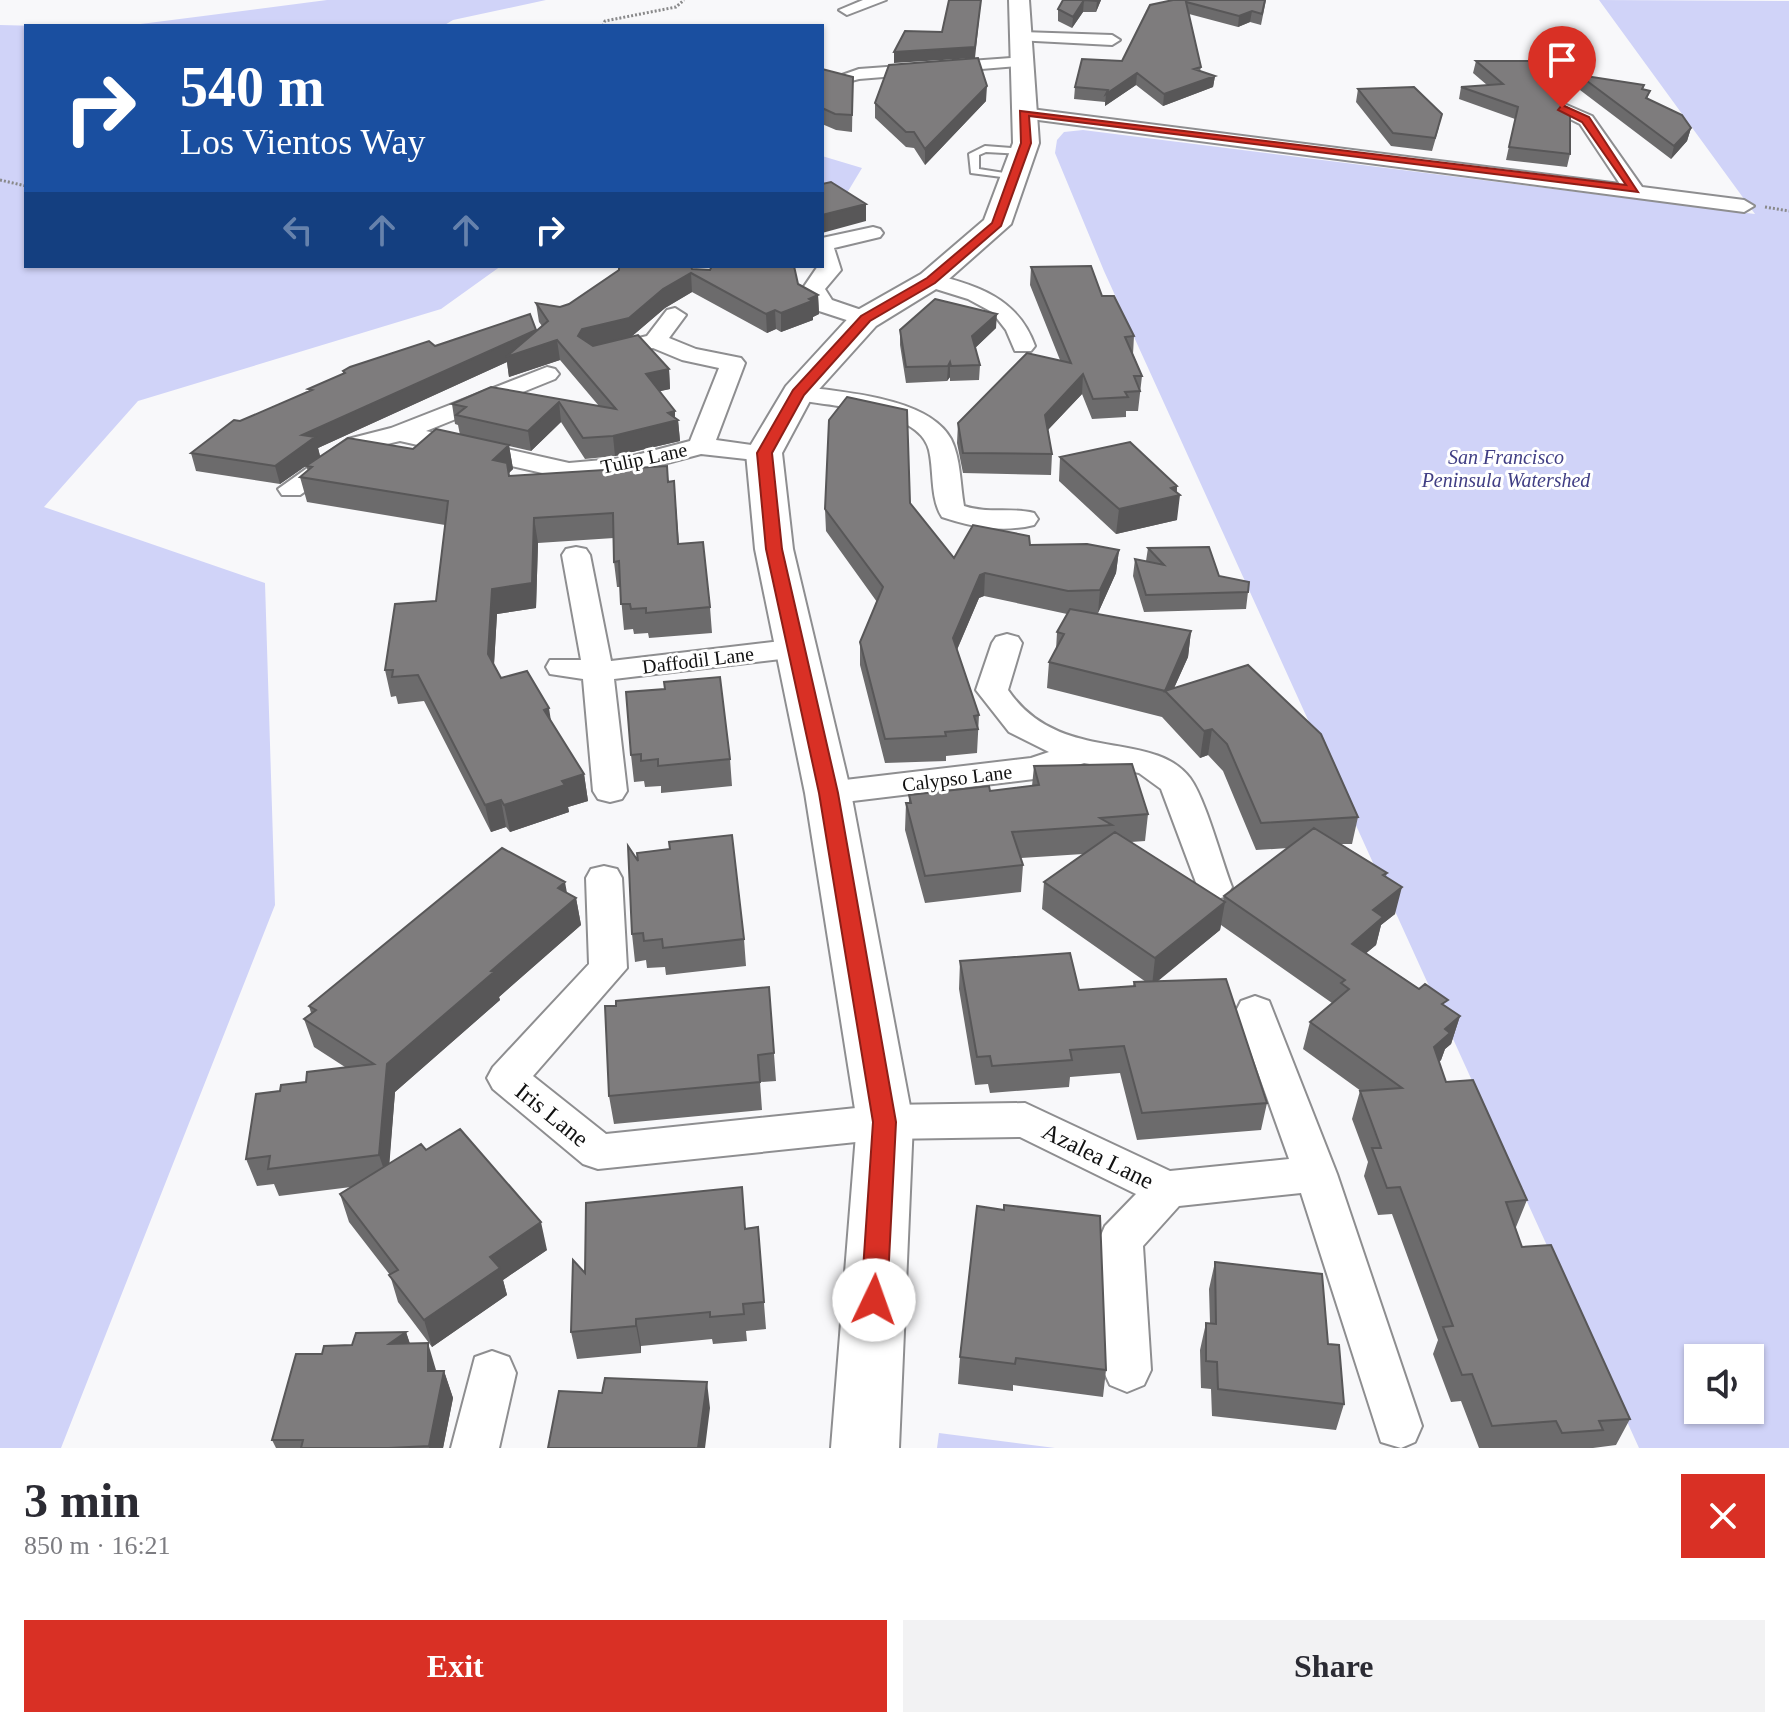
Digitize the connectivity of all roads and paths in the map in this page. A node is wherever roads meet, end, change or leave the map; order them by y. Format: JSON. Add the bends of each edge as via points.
{"nodes":[{"id":1,"x":684,"y":0,"type":"edge"},
{"id":2,"x":878,"y":0,"type":"edge"},
{"id":3,"x":847,"y":10,"type":"dead end"},
{"id":4,"x":604,"y":24,"type":"edge"},
{"id":5,"x":1022,"y":33,"type":"edge"},
{"id":6,"x":1112,"y":40,"type":"dead end"},
{"id":7,"x":836,"y":80,"type":"edge"},
{"id":8,"x":1562,"y":108,"type":"edge"},
{"id":9,"x":1020,"y":147,"type":"junction"},
{"id":10,"x":0,"y":180,"type":"edge"},
{"id":11,"x":24,"y":186,"type":"edge"},
{"id":12,"x":1634,"y":190,"type":"junction"},
{"id":13,"x":1744,"y":206,"type":"dead end"},
{"id":14,"x":873,"y":233,"type":"dead end"},
{"id":15,"x":824,"y":244,"type":"edge"},
{"id":16,"x":824,"y":248,"type":"edge"},
{"id":17,"x":931,"y":280,"type":"junction"},
{"id":18,"x":675,"y":315,"type":"dead end"},
{"id":19,"x":865,"y":319,"type":"junction"},
{"id":20,"x":655,"y":341,"type":"junction"},
{"id":21,"x":1023,"y":346,"type":"dead end"},
{"id":22,"x":595,"y":355,"type":"edge"},
{"id":23,"x":547,"y":374,"type":"dead end"},
{"id":24,"x":798,"y":393,"type":"junction"},
{"id":25,"x":400,"y":433,"type":"junction"},
{"id":26,"x":701,"y":446,"type":"junction"},
{"id":27,"x":764,"y":453,"type":"junction"},
{"id":28,"x":291,"y":489,"type":"dead end"},
{"id":29,"x":1024,"y":519,"type":"dead end"},
{"id":30,"x":576,"y":555,"type":"dead end"},
{"id":31,"x":1007,"y":643,"type":"dead end"},
{"id":32,"x":798,"y":648,"type":"junction"},
{"id":33,"x":561,"y":667,"type":"dead end"},
{"id":34,"x":598,"y":672,"type":"junction"},
{"id":35,"x":1083,"y":752,"type":"junction"},
{"id":36,"x":610,"y":791,"type":"dead end"},
{"id":37,"x":828,"y":793,"type":"junction"},
{"id":38,"x":604,"y":878,"type":"dead end"},
{"id":39,"x":1214,"y":887,"type":"dead end"},
{"id":40,"x":1255,"y":1011,"type":"dead end"},
{"id":41,"x":885,"y":1122,"type":"junction"},
{"id":42,"x":1316,"y":1174,"type":"junction"},
{"id":43,"x":1167,"y":1189,"type":"junction"},
{"id":44,"x":1127,"y":1370,"type":"dead end"},
{"id":45,"x":492,"y":1373,"type":"dead end"},
{"id":46,"x":1398,"y":1426,"type":"dead end"},
{"id":47,"x":475,"y":1448,"type":"edge"},
{"id":48,"x":865,"y":1448,"type":"edge"}],
"edges":[{"from":1,"to":4,"type":"path","via":[[676,7]]},
{"from":2,"to":3,"type":"street"},
{"from":5,"to":6,"type":"street"},
{"from":5,"to":7,"type":"street"},
{"from":5,"to":9,"type":"street"},
{"from":8,"to":12,"type":"street","via":[[1586,120]]},
{"from":9,"to":12,"type":"street"},
{"from":9,"to":17,"type":"street","via":[[997,224]]},
{"from":10,"to":11,"type":"path"},
{"from":12,"to":13,"type":"street"},
{"from":14,"to":15,"type":"street"},
{"from":16,"to":19,"type":"street","via":[[830,270],[814,288],[824,305]]},
{"from":17,"to":19,"type":"street"},
{"from":17,"to":21,"type":"street","via":[[1000,305],[1018,325]]},
{"from":18,"to":20,"type":"street"},
{"from":19,"to":24,"type":"street"},
{"from":20,"to":22,"type":"street"},
{"from":20,"to":26,"type":"street","name":"Tulip Lane","via":[[733,363]]},
{"from":23,"to":25,"type":"street","name":"Tulip Lane"},
{"from":24,"to":27,"type":"street"},
{"from":24,"to":29,"type":"street","via":[[893,411],[926,424],[939,440],[952,511],[981,521]]},
{"from":25,"to":26,"type":"street","name":"Tulip Lane","via":[[569,471],[626,466]]},
{"from":25,"to":28,"type":"street","name":"Tulip Lane","via":[[357,444]]},
{"from":26,"to":27,"type":"street","name":"Tulip Lane"},
{"from":27,"to":32,"type":"street","via":[[774,549]]},
{"from":30,"to":34,"type":"street"},
{"from":31,"to":35,"type":"street","name":"Calypso Lane","via":[[992,690],[1008,717],[1034,736]]},
{"from":32,"to":34,"type":"street","name":"Daffodil Lane"},
{"from":32,"to":37,"type":"street"},
{"from":33,"to":34,"type":"street","name":"Daffodil Lane"},
{"from":34,"to":36,"type":"street"},
{"from":35,"to":37,"type":"street","name":"Calypso Lane","via":[[1034,768]]},
{"from":35,"to":39,"type":"street","name":"Calypso Lane","via":[[1149,764],[1176,783]]},
{"from":37,"to":41,"type":"street"},
{"from":38,"to":41,"type":"street","name":"Iris Lane","via":[[608,968],[507,1078],[598,1152]]},
{"from":40,"to":42,"type":"street"},
{"from":41,"to":43,"type":"street","name":"Azalea Lane","via":[[1025,1120]]},
{"from":41,"to":48,"type":"street"},
{"from":42,"to":43,"type":"street","name":"Azalea Lane"},
{"from":42,"to":46,"type":"street"},
{"from":43,"to":44,"type":"street","name":"Azalea Lane","via":[[1121,1240]]},
{"from":45,"to":47,"type":"street"}]}
